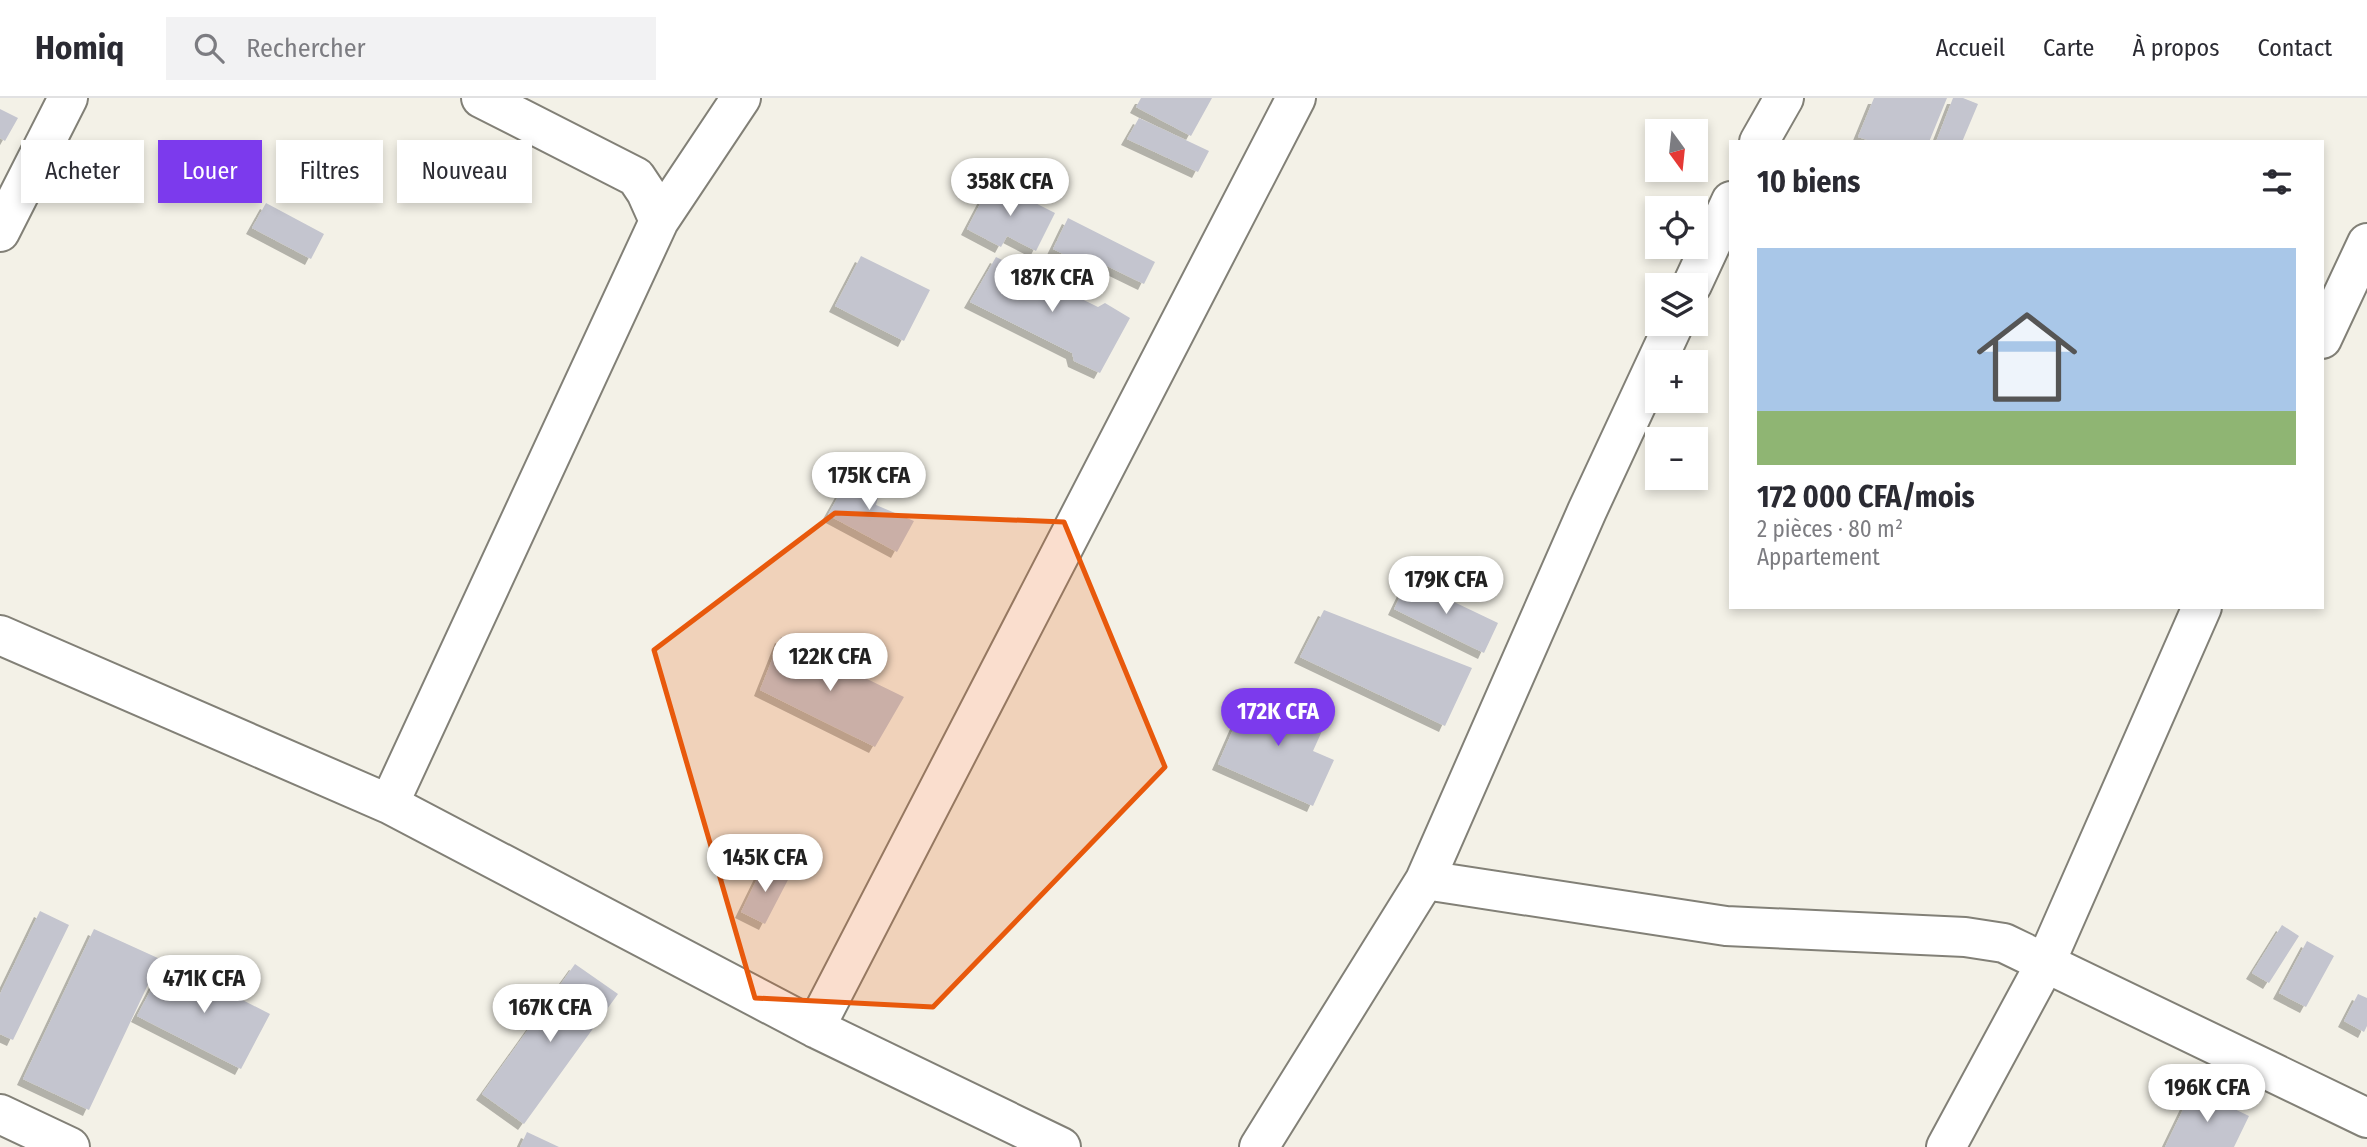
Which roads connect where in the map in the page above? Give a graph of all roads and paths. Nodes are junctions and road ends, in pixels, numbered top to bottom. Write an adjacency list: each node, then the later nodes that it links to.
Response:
1 (68, 98): 9 (street)
2 (481, 98): 8 (street)
3 (741, 98): 8 (street)
4 (1296, 98): 19 (street)
5 (1784, 98): 6 (street)
6 (1760, 140)
7 (1729, 205): 11 (street)
8 (659, 221): 16 (street)
9 (0, 232)
10 (2367, 243): 12 (street)
11 (1698, 273)
12 (2324, 335)
13 (1668, 336): 17 (street)
14 (2201, 609): 18 (street)
15 (0, 635): 16 (street)
16 (389, 804): 19 (street)
17 (1425, 880): 18 (street); 24 (street)
18 (2045, 964): 21 (street); 25 (street)
19 (815, 1028): 23 (street)
20 (0, 1114): 22 (street)
21 (2367, 1118)
22 (70, 1147)
23 (1061, 1147)
24 (1259, 1147)
25 (1946, 1147)

